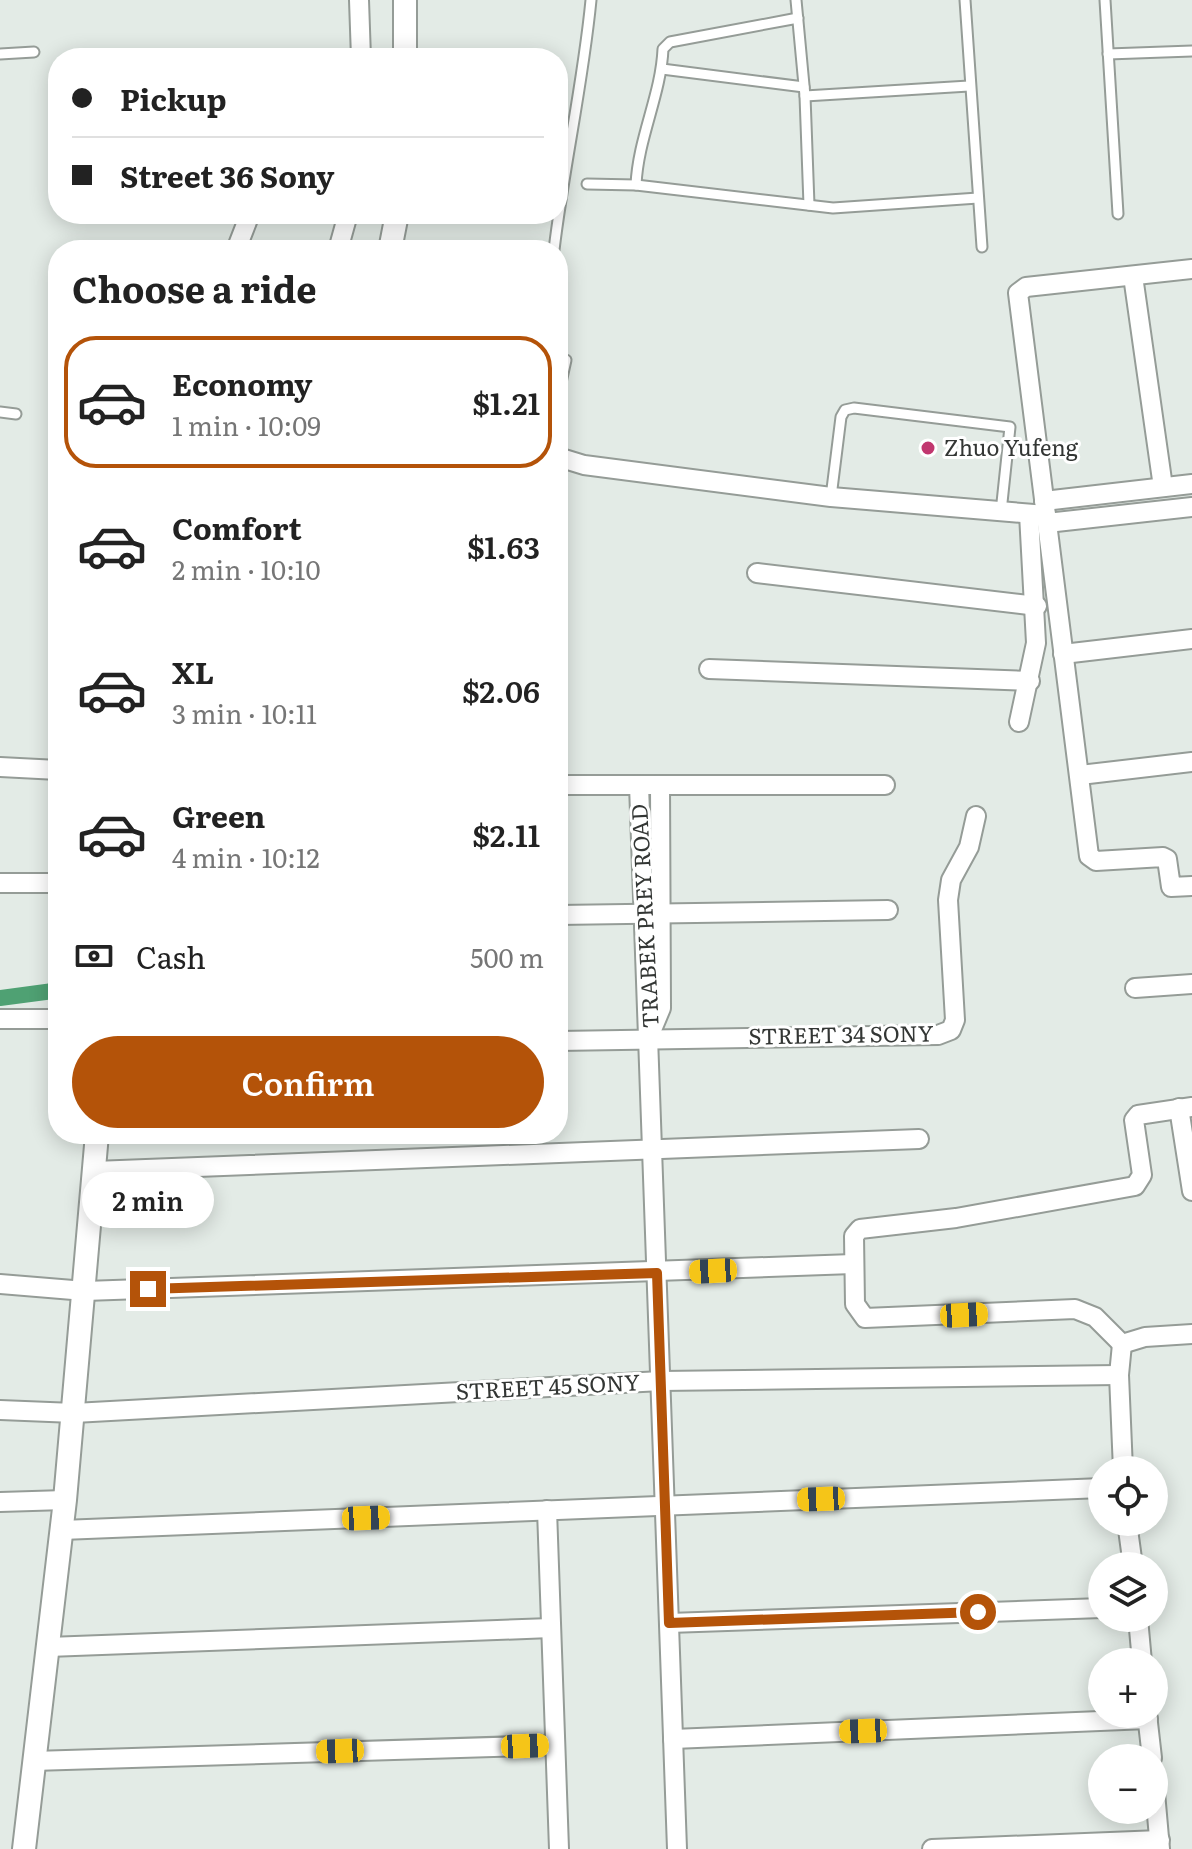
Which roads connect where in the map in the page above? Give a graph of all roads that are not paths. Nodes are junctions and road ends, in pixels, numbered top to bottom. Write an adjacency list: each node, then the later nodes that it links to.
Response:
1 (359, 0): 8 (street)
2 (405, 0): 9 (street)
3 (591, 0): 17 (lane)
4 (796, 0): 7 (lane)
5 (965, 0): 15 (lane)
6 (1105, 0): 13 (lane)
7 (798, 18): 14 (lane); 16 (lane)
8 (361, 48)
9 (405, 48)
10 (1192, 51): 13 (lane)
11 (34, 52): 12 (lane)
12 (0, 54)
13 (1108, 54): 22 (lane)
14 (662, 69): 16 (lane); 19 (lane)
15 (969, 86): 16 (lane); 20 (lane)
16 (804, 91): 21 (lane)
17 (568, 150)
18 (587, 184): 19 (lane)
19 (636, 185): 21 (lane)
20 (978, 198): 21 (lane); 23 (lane)
21 (809, 205)
22 (1118, 214)
23 (982, 247)
24 (1192, 269): 25 (street)
25 (1133, 276): 30 (street); 34 (street)
26 (0, 412): 27 (lane)
27 (16, 414)
28 (568, 460): 31 (street)
29 (1192, 484): 30 (street)
30 (1163, 487): 34 (street)
31 (831, 497): 33 (street); 33 (lane)
32 (1192, 507): 34 (street)
33 (1001, 512): 34 (street)
34 (1042, 513): 36 (street); 38 (street)
35 (757, 573): 36 (street)
36 (1037, 606): 40 (street)
37 (1192, 639): 38 (street)
38 (1063, 654): 45 (street)
39 (709, 669): 40 (street)
40 (1030, 681): 41 (street)
41 (1019, 722)
42 (1192, 762): 45 (street)
43 (0, 767): 44 (street)
44 (48, 769)
45 (1080, 775): 53 (street)
46 (568, 785): 47 (street)
47 (639, 785): 48 (street); 56 (street, TRABEK PREY ROAD)
48 (660, 785): 49 (street); 56 (street, TRABEK PREY ROAD)
49 (885, 785)
50 (976, 816): 61 (street, STREET 34 SONY)
51 (0, 883): 52 (street)
52 (48, 883)
53 (1192, 886)
54 (888, 910): 56 (street)
55 (568, 915): 56 (street)
56 (650, 915): 61 (street, TRABEK PREY ROAD)
57 (1192, 984): 58 (street)
58 (1135, 988)
59 (0, 1019): 60 (street)
60 (48, 1019)
61 (649, 1039): 62 (street, STREET 34 SONY); 66 (street, TRABEK PREY ROAD)
62 (568, 1041)
63 (1186, 1108): 68 (street); 69 (street)
64 (919, 1139): 66 (street)
65 (96, 1144): 67 (street)
66 (653, 1149): 67 (street); 70 (street, TRABEK PREY ROAD)
67 (94, 1171): 72 (street)
68 (1192, 1191)
69 (853, 1264): 70 (street); 74 (street)
70 (657, 1273): 72 (street); 76 (street, TRABEK PREY ROAD)
71 (0, 1284): 72 (street)
72 (85, 1291): 78 (street)
73 (1192, 1334): 74 (street)
74 (1122, 1344): 75 (street)
75 (1119, 1375): 76 (street, STREET 45 SONY); 79 (street)
76 (661, 1381): 78 (street, STREET 45 SONY); 83 (street, TRABEK PREY ROAD)
77 (0, 1410): 78 (street, STREET 45 SONY)
78 (74, 1413): 81 (street)
79 (1122, 1456)
80 (1088, 1489): 83 (street)
81 (65, 1500): 82 (street); 85 (street)
82 (0, 1502)
83 (665, 1505): 84 (street); 87 (street, TRABEK PREY ROAD)
84 (547, 1510): 85 (street); 88 (street)
85 (62, 1530): 89 (street)
86 (1088, 1608): 87 (street)
87 (669, 1623): 91 (street, TRABEK PREY ROAD)
88 (551, 1628): 89 (street); 92 (street)
89 (48, 1647): 93 (street)
90 (1088, 1720): 91 (street)
91 (673, 1739): 98 (street, TRABEK PREY ROAD)
92 (555, 1745): 93 (street); 97 (street)
93 (33, 1761): 96 (street)
94 (1158, 1824): 95 (street)
95 (1160, 1844): 99 (street)
96 (24, 1849)
97 (559, 1849)
98 (677, 1849)
99 (932, 1849)

